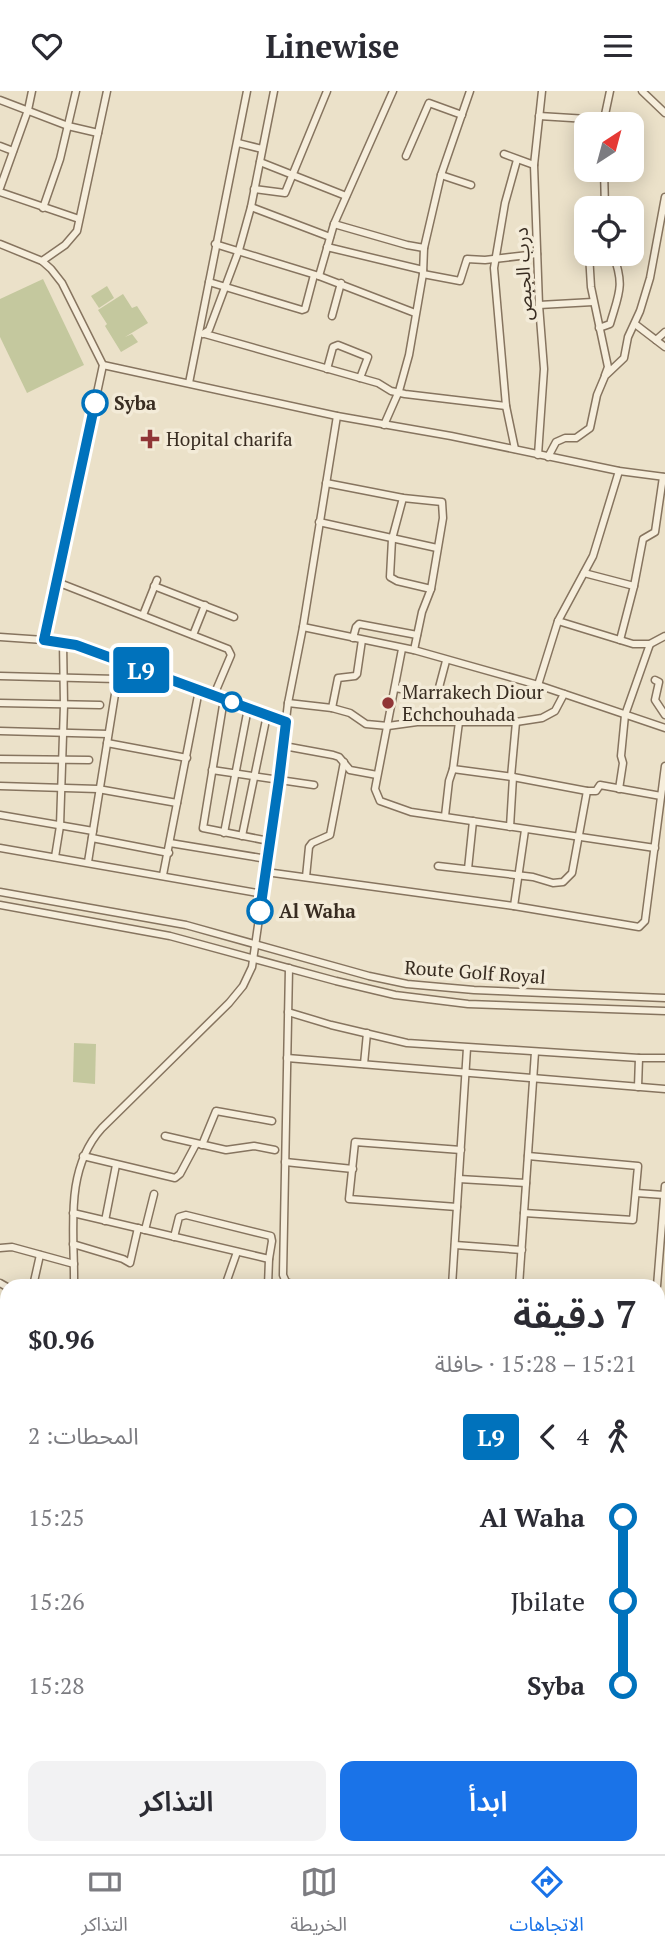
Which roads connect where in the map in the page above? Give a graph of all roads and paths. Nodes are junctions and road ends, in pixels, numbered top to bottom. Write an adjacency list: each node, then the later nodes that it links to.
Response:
1 (32, 91): 13 (street)
2 (76, 91): 19 (street)
3 (107, 91): 20 (street)
4 (247, 91): 21 (street)
5 (274, 91): 23 (street)
6 (327, 91): 30 (street)
7 (393, 91): 35 (street)
8 (470, 91): 16 (street)
9 (542, 91): 17 (street, درب الجبص)
10 (610, 91): 14 (street)
11 (642, 91): 15 (street)
12 (0, 100): 13 (street)
13 (28, 110): 19 (street); 24 (street)
14 (605, 112)
15 (665, 113)
16 (462, 115): 26 (street); 31 (street)
17 (539, 116): 18 (street); 29 (street, درب الجبص)
18 (574, 119)
19 (68, 126): 20 (street); 38 (street)
20 (98, 133): 39 (street)
21 (238, 143): 23 (street); 44 (street)
22 (0, 146): 24 (street)
23 (262, 149): 28 (street)
24 (13, 151): 34 (street)
25 (504, 155): 27 (street)
26 (406, 156)
27 (517, 160): 29 (street); 50 (street)
28 (260, 162): 30 (street); 33 (street)
29 (534, 165): 49 (street, درب الجبص)
30 (293, 175): 33 (street); 35 (street)
31 (441, 175): 32 (street); 47 (street)
32 (471, 185)
33 (254, 189): 37 (street)
34 (0, 190): 38 (street)
35 (346, 196): 40 (street)
36 (665, 197): 45 (street)
37 (251, 207): 42 (street); 48 (street)
38 (43, 208): 39 (street)
39 (79, 219): 51 (street)
40 (334, 224): 42 (street); 47 (street)
41 (665, 229): 45 (street)
42 (330, 237): 46 (street)
43 (0, 244): 51 (street)
44 (215, 244): 48 (street); 56 (street)
45 (656, 245): 63 (street)
46 (327, 247): 54 (street); 55 (street)
47 (424, 248): 54 (street)
48 (239, 250): 55 (street); 58 (street)
49 (537, 254): 50 (street); 60 (street, درب الجبص)
50 (494, 258): 54 (street); 75 (street)
51 (42, 261): 69 (street)
52 (589, 266): 59 (street)
53 (617, 266): 64 (street)
54 (423, 272): 61 (street)
55 (316, 275): 57 (street); 58 (street)
56 (209, 282): 58 (street); 66 (street)
57 (341, 283): 61 (street); 62 (street)
58 (224, 285): 66 (street)
59 (593, 302): 60 (street); 64 (street)
60 (539, 305): 79 (street, درب الجبص)
61 (415, 313): 74 (street)
62 (332, 316)
63 (635, 324): 67 (street); 71 (street)
64 (599, 328): 71 (street)
65 (665, 332): 67 (street)
66 (201, 335): 70 (street); 73 (street)
67 (656, 340): 68 (street)
68 (665, 347)
69 (103, 365): 73 (street); 90 (street)
70 (327, 369): 72 (street); 72 (street)
71 (605, 376): 80 (street)
72 (360, 378): 74 (street)
73 (189, 383): 76 (street)
74 (399, 391): 75 (street); 77 (street)
75 (506, 406): 78 (street)
76 (337, 416): 77 (street); 83 (street)
77 (384, 425): 78 (street)
78 (515, 449): 79 (street)
79 (538, 455): 80 (street)
80 (548, 457): 81 (street)
81 (619, 471): 82 (street); 89 (street)
82 (664, 477): 85 (street)
83 (326, 483): 84 (street); 86 (street)
84 (403, 498): 87 (street); 88 (street)
85 (661, 509): 91 (street)
86 (320, 522): 87 (street); 97 (street)
87 (392, 539): 88 (street); 92 (street)
88 (437, 548): 92 (street)
89 (584, 573): 91 (street); 96 (street)
90 (57, 582): 94 (street); 103 (street)
91 (634, 586): 105 (street)
92 (431, 589): 99 (street)
93 (205, 605): 94 (street); 95 (street); 98 (street)
94 (143, 615): 98 (street)
95 (234, 617)
96 (558, 621): 105 (street); 116 (street)
97 (303, 627): 102 (street); 123 (street)
98 (193, 635): 120 (street)
99 (417, 635): 102 (street); 109 (street)
100 (665, 636): 107 (street)
101 (0, 638): 103 (street)
102 (353, 638): 104 (street)
103 (44, 640): 106 (street)
104 (362, 640): 108 (street); 127 (street)
105 (620, 640): 107 (street)
106 (63, 642): 111 (street); 113 (street)
107 (650, 644): 129 (street)
108 (402, 649): 109 (street); 117 (street)
109 (414, 650): 110 (street)
110 (446, 661): 116 (street); 117 (street)
111 (120, 663): 114 (street); 118 (street)
112 (0, 676): 113 (street)
113 (63, 678): 114 (street); 124 (street)
114 (117, 679): 138 (street)
115 (655, 680): 130 (street)
116 (538, 685): 119 (street)
117 (395, 688): 134 (street)
118 (199, 690): 120 (street); 141 (street)
119 (565, 694): 129 (street); 133 (street)
120 (214, 695): 121 (street)
121 (224, 699): 126 (street); 148 (street)
122 (0, 703): 124 (street)
123 (288, 703): 127 (street); 131 (street)
124 (64, 705): 125 (street); 137 (street)
125 (100, 705)
126 (248, 708): 128 (street); 149 (street)
127 (332, 708): 134 (street)
128 (267, 715): 131 (street); 151 (street)
129 (625, 715): 135 (street); 158 (street)
130 (665, 715)
131 (286, 722): 140 (street)
132 (459, 722): 133 (street); 134 (street); 147 (street)
133 (516, 722): 152 (street)
134 (388, 726): 150 (street)
135 (665, 728)
136 (0, 731): 137 (street)
137 (63, 731): 138 (street); 143 (street)
138 (108, 734): 139 (street)
139 (107, 743): 141 (street); 157 (street)
140 (284, 747): 145 (street); 153 (street)
141 (187, 758): 161 (street)
142 (0, 759): 143 (street)
143 (62, 760): 144 (street); 156 (street)
144 (89, 760)
145 (344, 762): 150 (street); 185 (street)
146 (665, 765): 160 (street)
147 (453, 769): 152 (street); 163 (street)
148 (212, 770): 149 (street); 168 (street)
149 (235, 773): 151 (street); 168 (street)
150 (377, 775): 163 (street)
151 (255, 777): 153 (street); 170 (street)
152 (512, 777): 159 (street); 166 (street)
153 (279, 780): 154 (street); 172 (street)
154 (314, 785)
155 (0, 786): 156 (street)
156 (61, 787): 157 (street); 165 (street)
157 (98, 789): 161 (street); 169 (street)
158 (619, 789): 159 (street); 160 (street)
159 (587, 791): 171 (street)
160 (662, 796): 175 (street)
161 (177, 803): 173 (street)
162 (0, 815): 165 (street)
163 (445, 816): 164 (street)
164 (472, 821): 166 (street); 181 (street)
165 (60, 826): 169 (street); 177 (street)
166 (510, 827): 167 (street)
167 (525, 830): 171 (street); 184 (street)
168 (224, 833): 170 (street)
169 (92, 835): 176 (street); 179 (street)
170 (242, 836): 172 (street)
171 (578, 837): 175 (street); 184 (street)
172 (269, 841): 178 (street)
173 (170, 843): 176 (street); 178 (street)
174 (0, 848): 177 (street)
175 (655, 848): 189 (street)
176 (169, 853): 183 (street)
177 (55, 857): 179 (street)
178 (267, 859): 182 (street)
179 (88, 862): 183 (street)
180 (438, 866): 181 (street)
181 (468, 869): 184 (street)
182 (266, 871): 185 (street); 187 (street)
183 (163, 875): 187 (street)
184 (519, 876): 189 (street)
185 (306, 877): 189 (street)
186 (0, 892): 190 (street, Route Golf Royal)
187 (263, 894): 190 (street)
188 (0, 905): 191 (street, Route Golf Royal)
189 (514, 905)
190 (254, 944): 191 (street); 193 (street, Route Golf Royal)
191 (253, 958): 192 (street, Route Golf Royal); 212 (street)
192 (289, 968): 194 (street, Route Golf Royal); 195 (street)
193 (665, 998)
194 (665, 1011)
195 (288, 1012): 196 (street); 199 (street)
196 (367, 1033): 197 (street); 202 (street)
197 (467, 1048): 198 (street); 203 (street)
198 (535, 1052): 200 (street); 204 (street)
199 (287, 1058): 202 (street); 214 (street)
200 (639, 1058): 201 (street); 205 (street)
201 (665, 1058)
202 (364, 1064): 203 (street)
203 (466, 1073): 204 (street); 211 (street)
204 (534, 1078): 205 (street); 213 (street)
205 (638, 1087): 206 (street)
206 (665, 1089)
207 (272, 1121): 209 (street)
208 (165, 1136): 209 (street)
209 (199, 1144): 210 (street); 215 (street)
210 (275, 1150)
211 (461, 1150): 216 (street); 217 (street)
212 (83, 1156): 215 (street); 224 (street)
213 (528, 1156): 218 (street); 220 (street)
214 (285, 1162): 216 (street); 241 (street)
215 (116, 1165): 226 (street)
216 (353, 1169): 223 (street)
217 (459, 1179): 218 (street); 223 (street)
218 (526, 1183): 225 (street)
219 (665, 1186): 222 (street)
220 (636, 1193): 222 (street); 225 (street)
221 (154, 1194): 227 (street)
222 (664, 1195): 244 (street)
223 (457, 1207): 230 (street)
224 (73, 1213): 226 (street); 229 (street)
225 (524, 1213): 232 (street)
226 (105, 1221): 227 (street)
227 (141, 1229): 228 (street); 229 (street)
228 (174, 1237): 233 (street); 235 (street)
229 (73, 1244): 236 (street)
230 (455, 1245): 232 (street); 242 (street)
231 (0, 1248): 234 (street)
232 (522, 1250): 243 (street)
233 (237, 1252): 235 (street); 239 (street)
234 (40, 1255): 236 (street); 237 (street)
235 (269, 1259): 240 (street)
236 (74, 1264): 238 (street)
237 (35, 1279)
238 (74, 1279)
239 (227, 1279)
240 (268, 1279)
241 (285, 1279)
242 (453, 1279)
243 (520, 1279)
244 (658, 1279)

